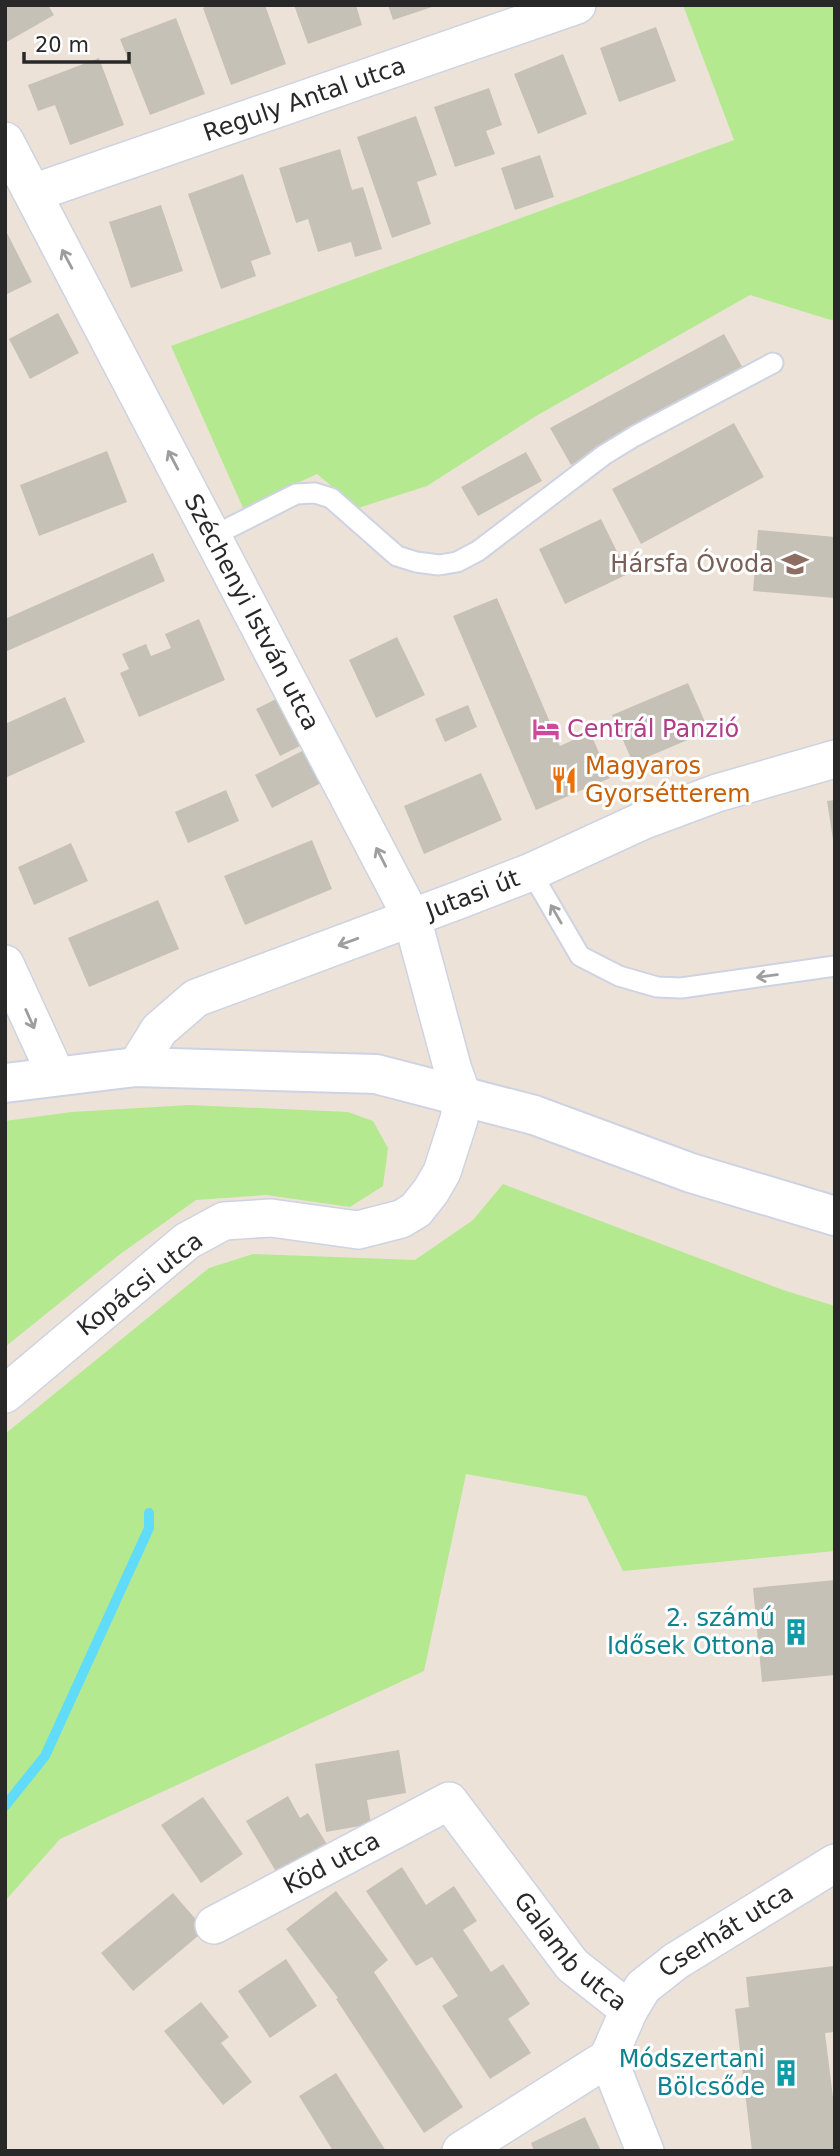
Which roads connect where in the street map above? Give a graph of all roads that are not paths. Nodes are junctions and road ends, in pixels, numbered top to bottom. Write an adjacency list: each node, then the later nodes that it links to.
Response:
1 (577, 5): 3 (street, Reguly Antal utca)
2 (5, 141): 3 (street, Széchenyi István utca)
3 (33, 194): 5 (street, Széchenyi István utca, one-way to 3)
4 (774, 363): 5 (lane)
5 (213, 536): 8 (street, Széchenyi István utca, one-way to 5)
6 (835, 758): 7 (street, Jutasi út)
7 (531, 872): 8 (street, Jutasi út); 10 (lane, one-way to 7)
8 (412, 918): 11 (street, Jutasi út, one-way to 11); 14 (street, Széchenyi István utca)
9 (5, 964): 12 (street, one-way to 12)
10 (835, 966)
11 (136, 1067): 12 (street); 14 (street)
12 (56, 1075): 13 (street)
13 (5, 1083)
14 (463, 1097): 15 (street); 16 (street, Kopácsi utca)
15 (835, 1216)
16 (5, 1394)
17 (449, 1801): 19 (street, Köd utca); 20 (street, Galamb utca)
18 (835, 1863): 20 (street, Cserhát utca)
19 (214, 1925)
20 (629, 2010): 21 (street, Galamb utca)
21 (608, 2058): 22 (street); 23 (street)
22 (461, 2151)
23 (645, 2151)

